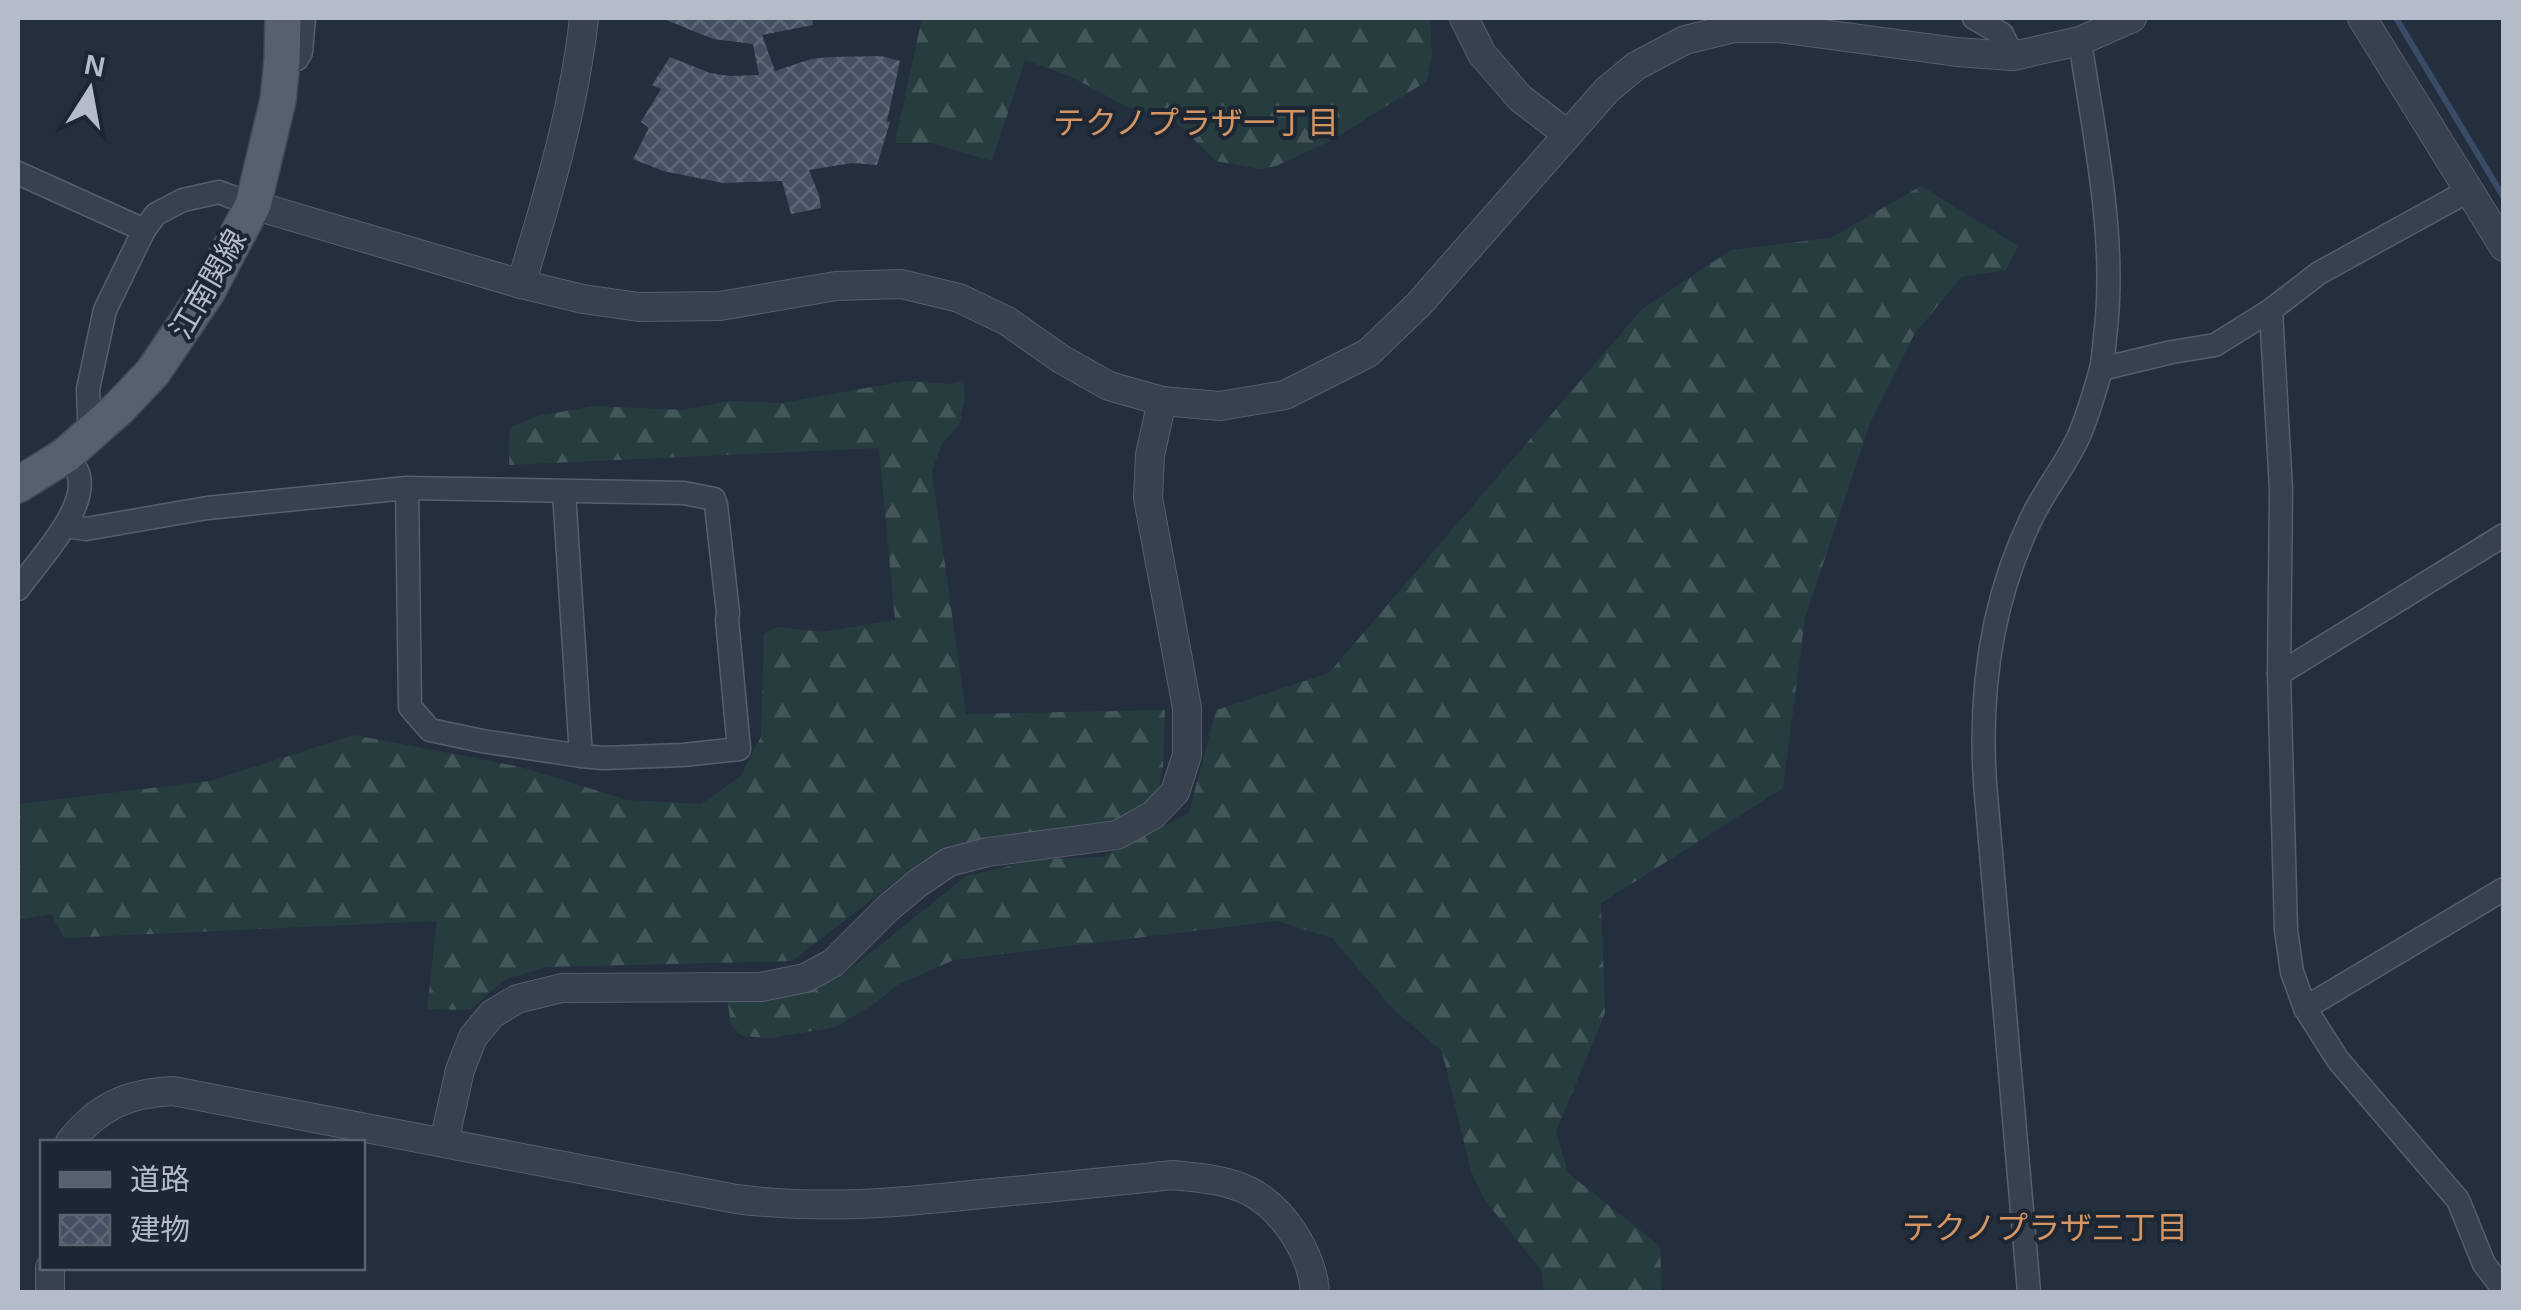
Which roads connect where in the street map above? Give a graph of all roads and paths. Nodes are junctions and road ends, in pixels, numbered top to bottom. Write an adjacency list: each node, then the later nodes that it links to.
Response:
1 (282, 18): 10 (main road, 江南関線)
2 (304, 18): 10 (street)
3 (584, 18): 17 (street)
4 (1464, 18): 11 (street)
5 (1974, 18): 9 (street)
6 (2132, 18): 8 (street)
7 (2362, 18): 13 (street)
8 (2080, 41): 9 (street); 19 (street)
9 (2013, 56): 11 (street)
10 (282, 62): 14 (main road, 江南関線)
11 (1567, 134): 20 (street)
12 (18, 173): 15 (street)
13 (2468, 191): 16 (street); 18 (street)
14 (253, 205): 15 (street); 17 (street); 21 (main road, 江南関線)
15 (144, 230): 21 (street)
16 (2504, 248)
17 (522, 284): 20 (street)
18 (2271, 310): 19 (street); 29 (street)
19 (2101, 369): 37 (street)
20 (1162, 401): 34 (street)
21 (94, 430): 22 (main road, 江南関線)
22 (66, 455): 23 (main road, 江南関線); 26 (street)
23 (18, 485)
24 (408, 488): 25 (street); 26 (street); 30 (street)
25 (564, 492): 30 (street); 30 (street)
26 (65, 526): 28 (street)
27 (2504, 534): 29 (street)
28 (18, 588)
29 (2280, 674): 32 (street)
30 (581, 756)
31 (2504, 889): 32 (street)
32 (2306, 1008): 35 (street)
33 (72, 1140): 34 (street)
34 (444, 1142): 36 (street)
35 (2504, 1290)
36 (1315, 1292)
37 (2029, 1292)

